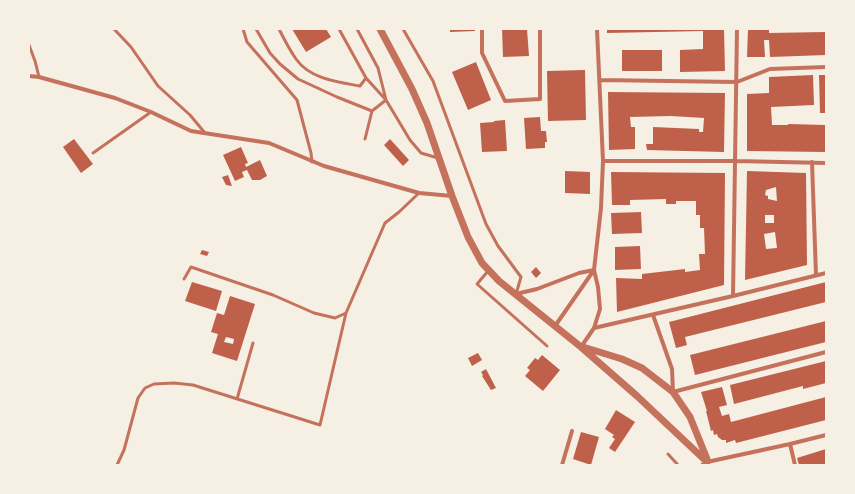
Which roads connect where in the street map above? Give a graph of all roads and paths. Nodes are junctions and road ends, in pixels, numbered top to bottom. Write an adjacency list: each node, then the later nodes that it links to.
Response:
1 (114, 29): 23 (lane)
2 (243, 29): 29 (lane)
3 (256, 29): 21 (lane)
4 (279, 29): 17 (lane)
5 (340, 29): 17 (lane)
6 (357, 29): 20 (lane)
7 (380, 29): 26 (street)
8 (403, 29): 39 (lane)
9 (482, 29): 10 (street)
10 (540, 29)
11 (597, 29): 18 (street)
12 (737, 29): 19 (street)
13 (29, 44): 16 (lane)
14 (826, 67): 19 (street)
15 (29, 76): 16 (street)
16 (39, 77): 22 (street)
17 (366, 78): 20 (lane)
18 (599, 80): 19 (street); 28 (street)
19 (737, 82): 27 (street)
20 (386, 100): 21 (lane); 26 (lane)
21 (372, 111): 24 (lane)
22 (151, 112): 23 (street); 25 (lane)
23 (205, 133): 29 (street)
24 (365, 139)
25 (92, 153)
26 (440, 159): 33 (street)
27 (736, 160): 28 (street); 30 (street); 40 (street)
28 (603, 161): 35 (street)
29 (312, 162): 32 (street)
30 (812, 162): 31 (street); 37 (street)
31 (826, 163)
32 (418, 193): 33 (street); 41 (lane)
33 (452, 196): 34 (street)
34 (489, 270): 39 (street); 46 (lane)
35 (594, 270): 39 (street); 43 (street); 44 (street)
36 (826, 273): 37 (street)
37 (816, 275): 40 (street)
38 (184, 279): 41 (lane)
39 (516, 294): 43 (street)
40 (733, 296): 42 (street)
41 (346, 313): 50 (lane)
42 (653, 315): 44 (street); 49 (street)
43 (555, 326): 47 (street)
44 (594, 328): 47 (street)
45 (253, 343): 50 (lane)
46 (546, 346)
47 (581, 347): 49 (street); 55 (street)
48 (826, 352): 49 (street)
49 (673, 392): 55 (street)
50 (237, 399): 56 (lane)
51 (572, 431): 57 (street)
52 (826, 435): 53 (street)
53 (790, 444): 55 (street); 59 (street)
54 (668, 454): 58 (lane)
55 (706, 464)
56 (117, 465)
57 (562, 465)
58 (678, 465)
59 (795, 465)

